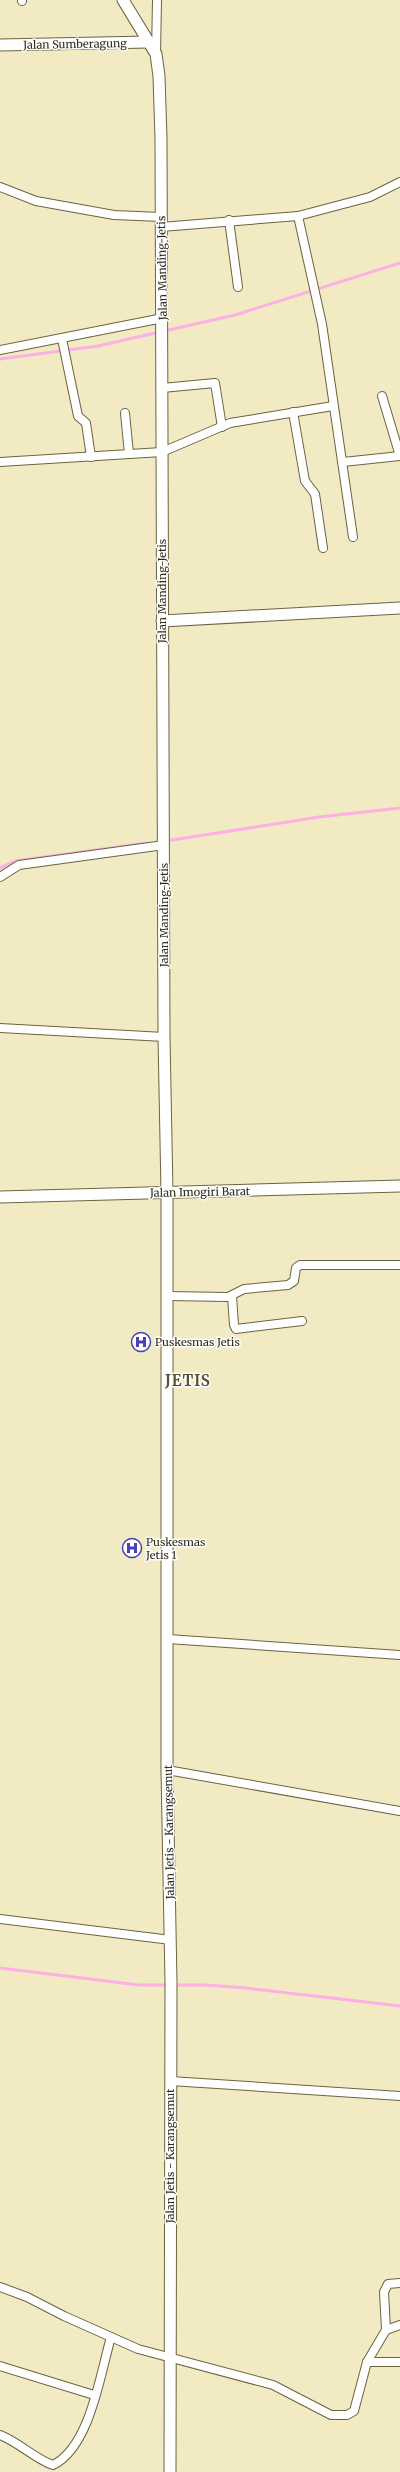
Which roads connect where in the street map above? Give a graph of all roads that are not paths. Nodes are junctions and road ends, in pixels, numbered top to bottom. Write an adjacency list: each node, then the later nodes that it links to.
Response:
1 (123, 0): 3 (main road, Jalan Manding-Jetis)
2 (157, 0): 5 (street)
3 (150, 42): 4 (main road, Jalan Sumberagung); 5 (main road, Jalan Manding-Jetis)
4 (0, 45)
5 (156, 54): 10 (main road, Jalan Manding-Jetis)
6 (400, 182): 8 (street)
7 (0, 187): 10 (street)
8 (298, 216): 9 (street); 17 (street)
9 (229, 220): 10 (street); 11 (street)
10 (161, 222): 12 (main road, Jalan Manding-Jetis)
11 (238, 287)
12 (163, 321): 13 (street); 15 (main road, Jalan Manding-Jetis)
13 (63, 341): 14 (street); 23 (street)
14 (0, 350)
15 (162, 388): 20 (street); 21 (main road, Jalan Manding-Jetis)
16 (382, 396): 24 (street)
17 (333, 406): 18 (street); 26 (street)
18 (293, 412): 20 (street); 28 (street)
19 (125, 413): 22 (street)
20 (222, 427): 21 (street)
21 (162, 452): 22 (street); 30 (main road, Jalan Manding-Jetis)
22 (129, 454): 23 (street)
23 (91, 456): 25 (street)
24 (400, 456): 26 (street)
25 (0, 462)
26 (343, 462): 27 (street)
27 (352, 537)
28 (323, 548)
29 (400, 608): 30 (main road)
30 (162, 621): 31 (main road, Jalan Manding-Jetis)
31 (164, 843): 32 (street); 34 (main road, Jalan Manding-Jetis)
32 (0, 877)
33 (0, 1028): 34 (street)
34 (164, 1037): 36 (main road, Jalan Manding-Jetis)
35 (400, 1186): 36 (main road, Jalan Imogiri Barat)
36 (167, 1192): 37 (main road, Jalan Imogiri Barat); 39 (main road, Jalan Jetis - Karangsemut)
37 (0, 1197)
38 (400, 1265): 40 (street)
39 (167, 1296): 40 (street); 42 (main road, Jalan Jetis - Karangsemut)
40 (232, 1296): 41 (street)
41 (302, 1321)
42 (168, 1639): 43 (street); 44 (main road, Jalan Jetis - Karangsemut)
43 (400, 1655)
44 (167, 1770): 45 (street); 47 (main road, Jalan Jetis - Karangsemut)
45 (400, 1811)
46 (0, 1919): 47 (street)
47 (170, 1940): 48 (main road, Jalan Jetis - Karangsemut)
48 (170, 2082): 49 (street); 55 (main road, Jalan Jetis - Karangsemut)
49 (400, 2096)
50 (400, 2283): 53 (street)
51 (0, 2288): 54 (street)
52 (400, 2325): 53 (street)
53 (386, 2330): 56 (street)
54 (111, 2337): 55 (street); 59 (street)
55 (170, 2356): 56 (street); 61 (main road, Jalan Jetis - Karangsemut)
56 (367, 2362): 57 (street)
57 (400, 2362)
58 (0, 2366): 59 (street)
59 (94, 2396): 60 (street)
60 (0, 2435)
61 (170, 2472)

